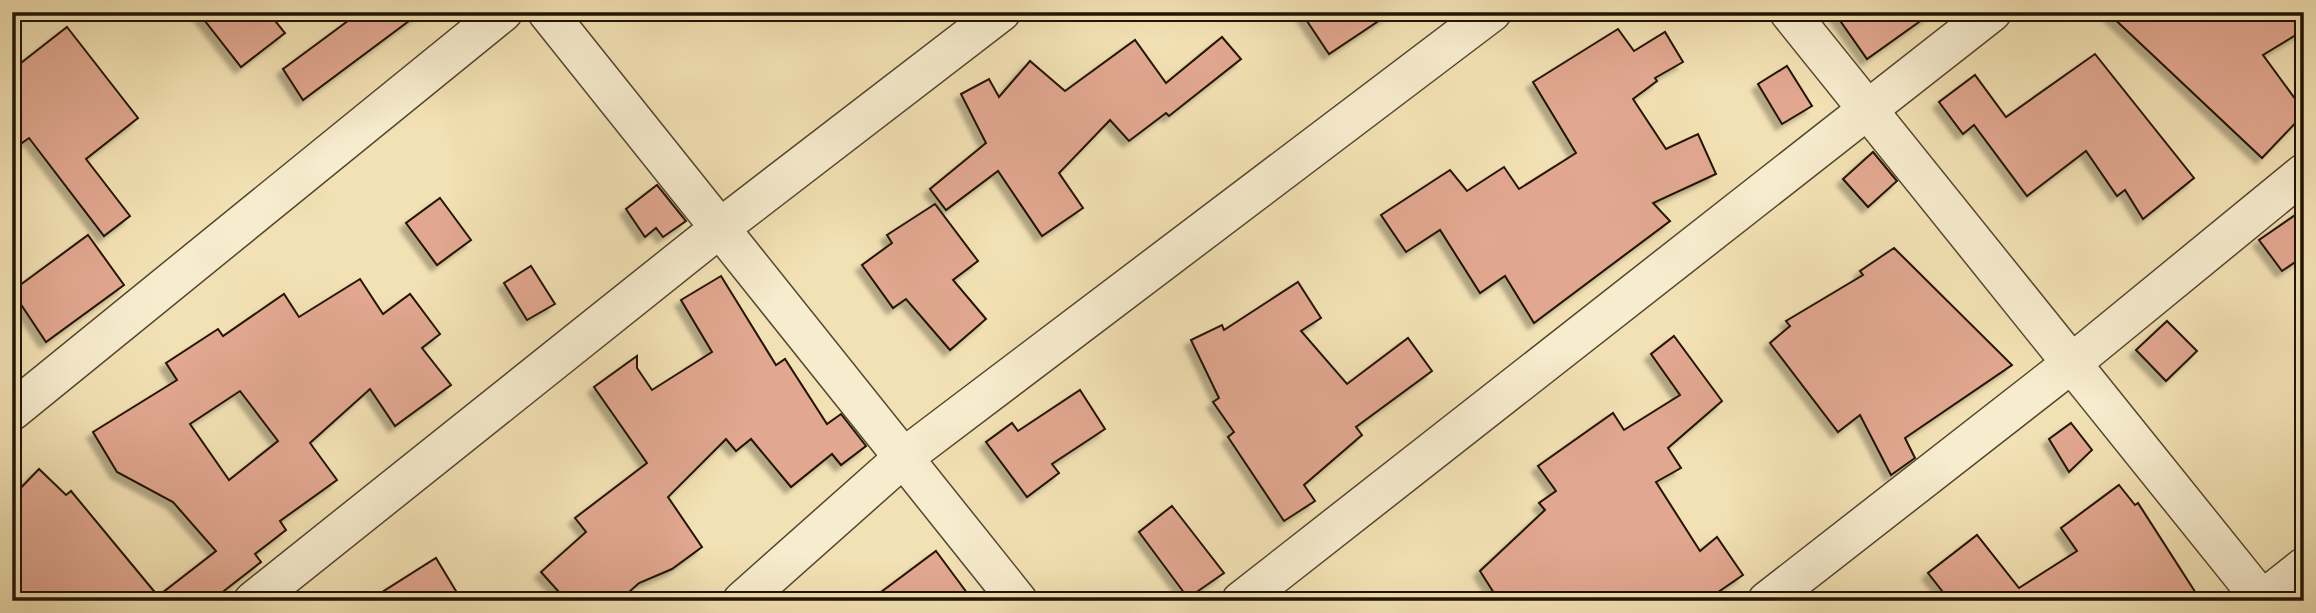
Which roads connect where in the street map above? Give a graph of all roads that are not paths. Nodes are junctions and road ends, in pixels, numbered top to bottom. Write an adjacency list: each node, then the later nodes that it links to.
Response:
1 (503, 12): 11 (street)
2 (547, 12): 9 (street)
3 (1000, 12): 9 (street)
4 (1492, 12): 12 (street)
5 (1789, 12): 7 (street)
6 (1992, 12): 7 (street)
7 (1867, 108): 10 (street); 18 (street)
8 (2304, 173): 10 (street)
9 (720, 228): 12 (street); 15 (street)
10 (2072, 363): 14 (street); 19 (street)
11 (12, 411)
12 (903, 457): 16 (street); 17 (street)
13 (2304, 567): 14 (street)
14 (2262, 600)
15 (253, 601)
16 (742, 601)
17 (1018, 601)
18 (1241, 601)
19 (1766, 601)

